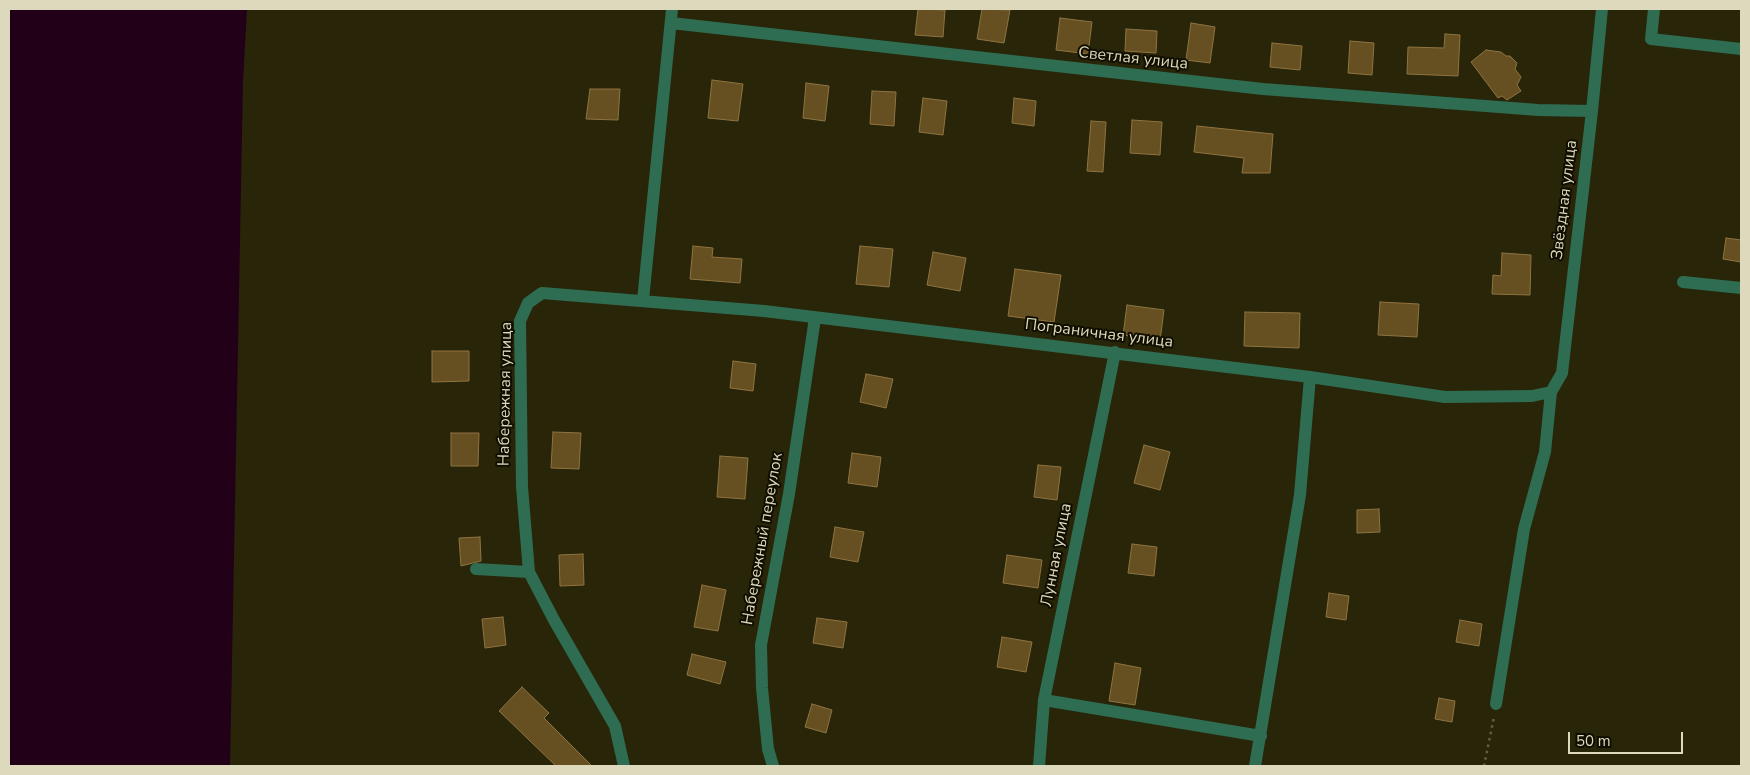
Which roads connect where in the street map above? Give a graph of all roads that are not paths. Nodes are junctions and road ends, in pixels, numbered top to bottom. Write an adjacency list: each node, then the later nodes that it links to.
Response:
1 (672, 9): 4 (street)
2 (1602, 9): 6 (street, Звёздная улица)
3 (1654, 9): 5 (street)
4 (671, 23): 6 (street, Светлая улица); 9 (street)
5 (1741, 49)
6 (1592, 111): 13 (street, Звёздная улица)
7 (1683, 282): 8 (street)
8 (1741, 288)
9 (643, 300): 10 (street, Пограничная улица); 15 (street, Набережная улица)
10 (815, 318): 11 (street, Пограничная улица); 20 (street, Набережный переулок)
11 (1114, 352): 12 (street, Пограничная улица); 16 (street, Лунная улица)
12 (1310, 377): 13 (street, Пограничная улица); 18 (street)
13 (1551, 392): 17 (street)
14 (476, 570): 15 (street)
15 (529, 572): 19 (street, Набережная улица)
16 (1044, 700): 18 (street); 21 (street, Лунная улица)
17 (1496, 704)
18 (1261, 736): 22 (street)
19 (624, 766)
20 (773, 766)
21 (1039, 766)
22 (1255, 766)

